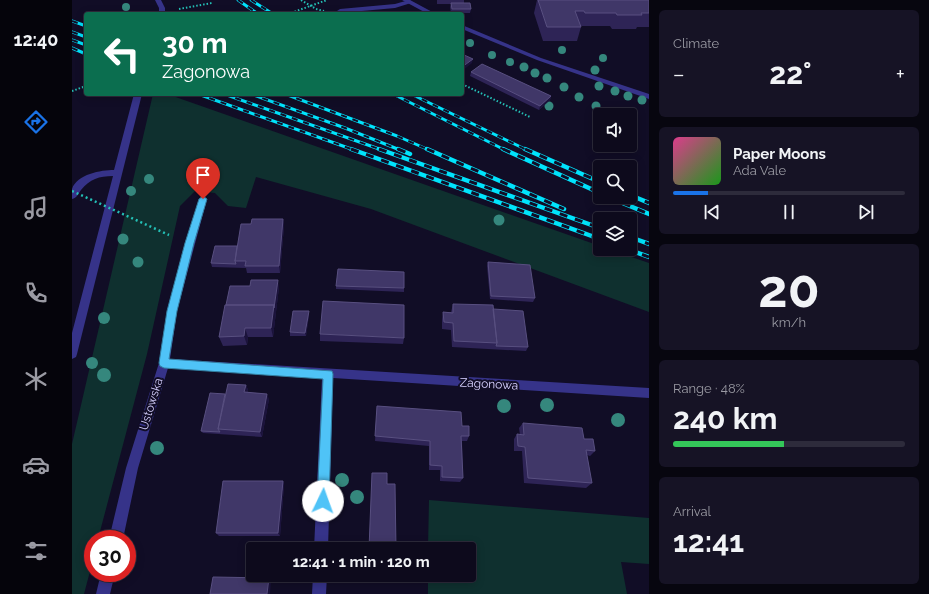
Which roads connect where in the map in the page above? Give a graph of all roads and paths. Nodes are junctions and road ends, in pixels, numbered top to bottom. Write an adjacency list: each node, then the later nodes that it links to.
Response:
1 (158, 0): 7 (street)
2 (208, 0): 8 (path)
3 (301, 0): 6 (path)
4 (326, 0): 9 (path, bridge)
5 (408, 1): 6 (street); 10 (street)
6 (340, 11)
7 (162, 12)
8 (168, 12)
9 (293, 12)
10 (429, 12)
11 (464, 28): 16 (street)
12 (464, 85): 17 (path)
13 (84, 87): 14 (path)
14 (72, 91)
15 (138, 96): 18 (street)
16 (649, 97)
17 (530, 117)
18 (119, 173): 20 (street); 23 (street)
19 (72, 191): 22 (path, bridge)
20 (72, 196)
21 (203, 199): 24 (street, Ustowska)
22 (169, 235)
23 (72, 354)
24 (164, 363): 25 (street, Zagonowa); 27 (street, Ustowska)
25 (328, 374): 26 (street, Zagonowa); 28 (street)
26 (649, 393)
27 (118, 530)
28 (321, 542)
29 (106, 582): 31 (street)
30 (320, 582): 32 (street)
31 (103, 594)
32 (319, 594)

